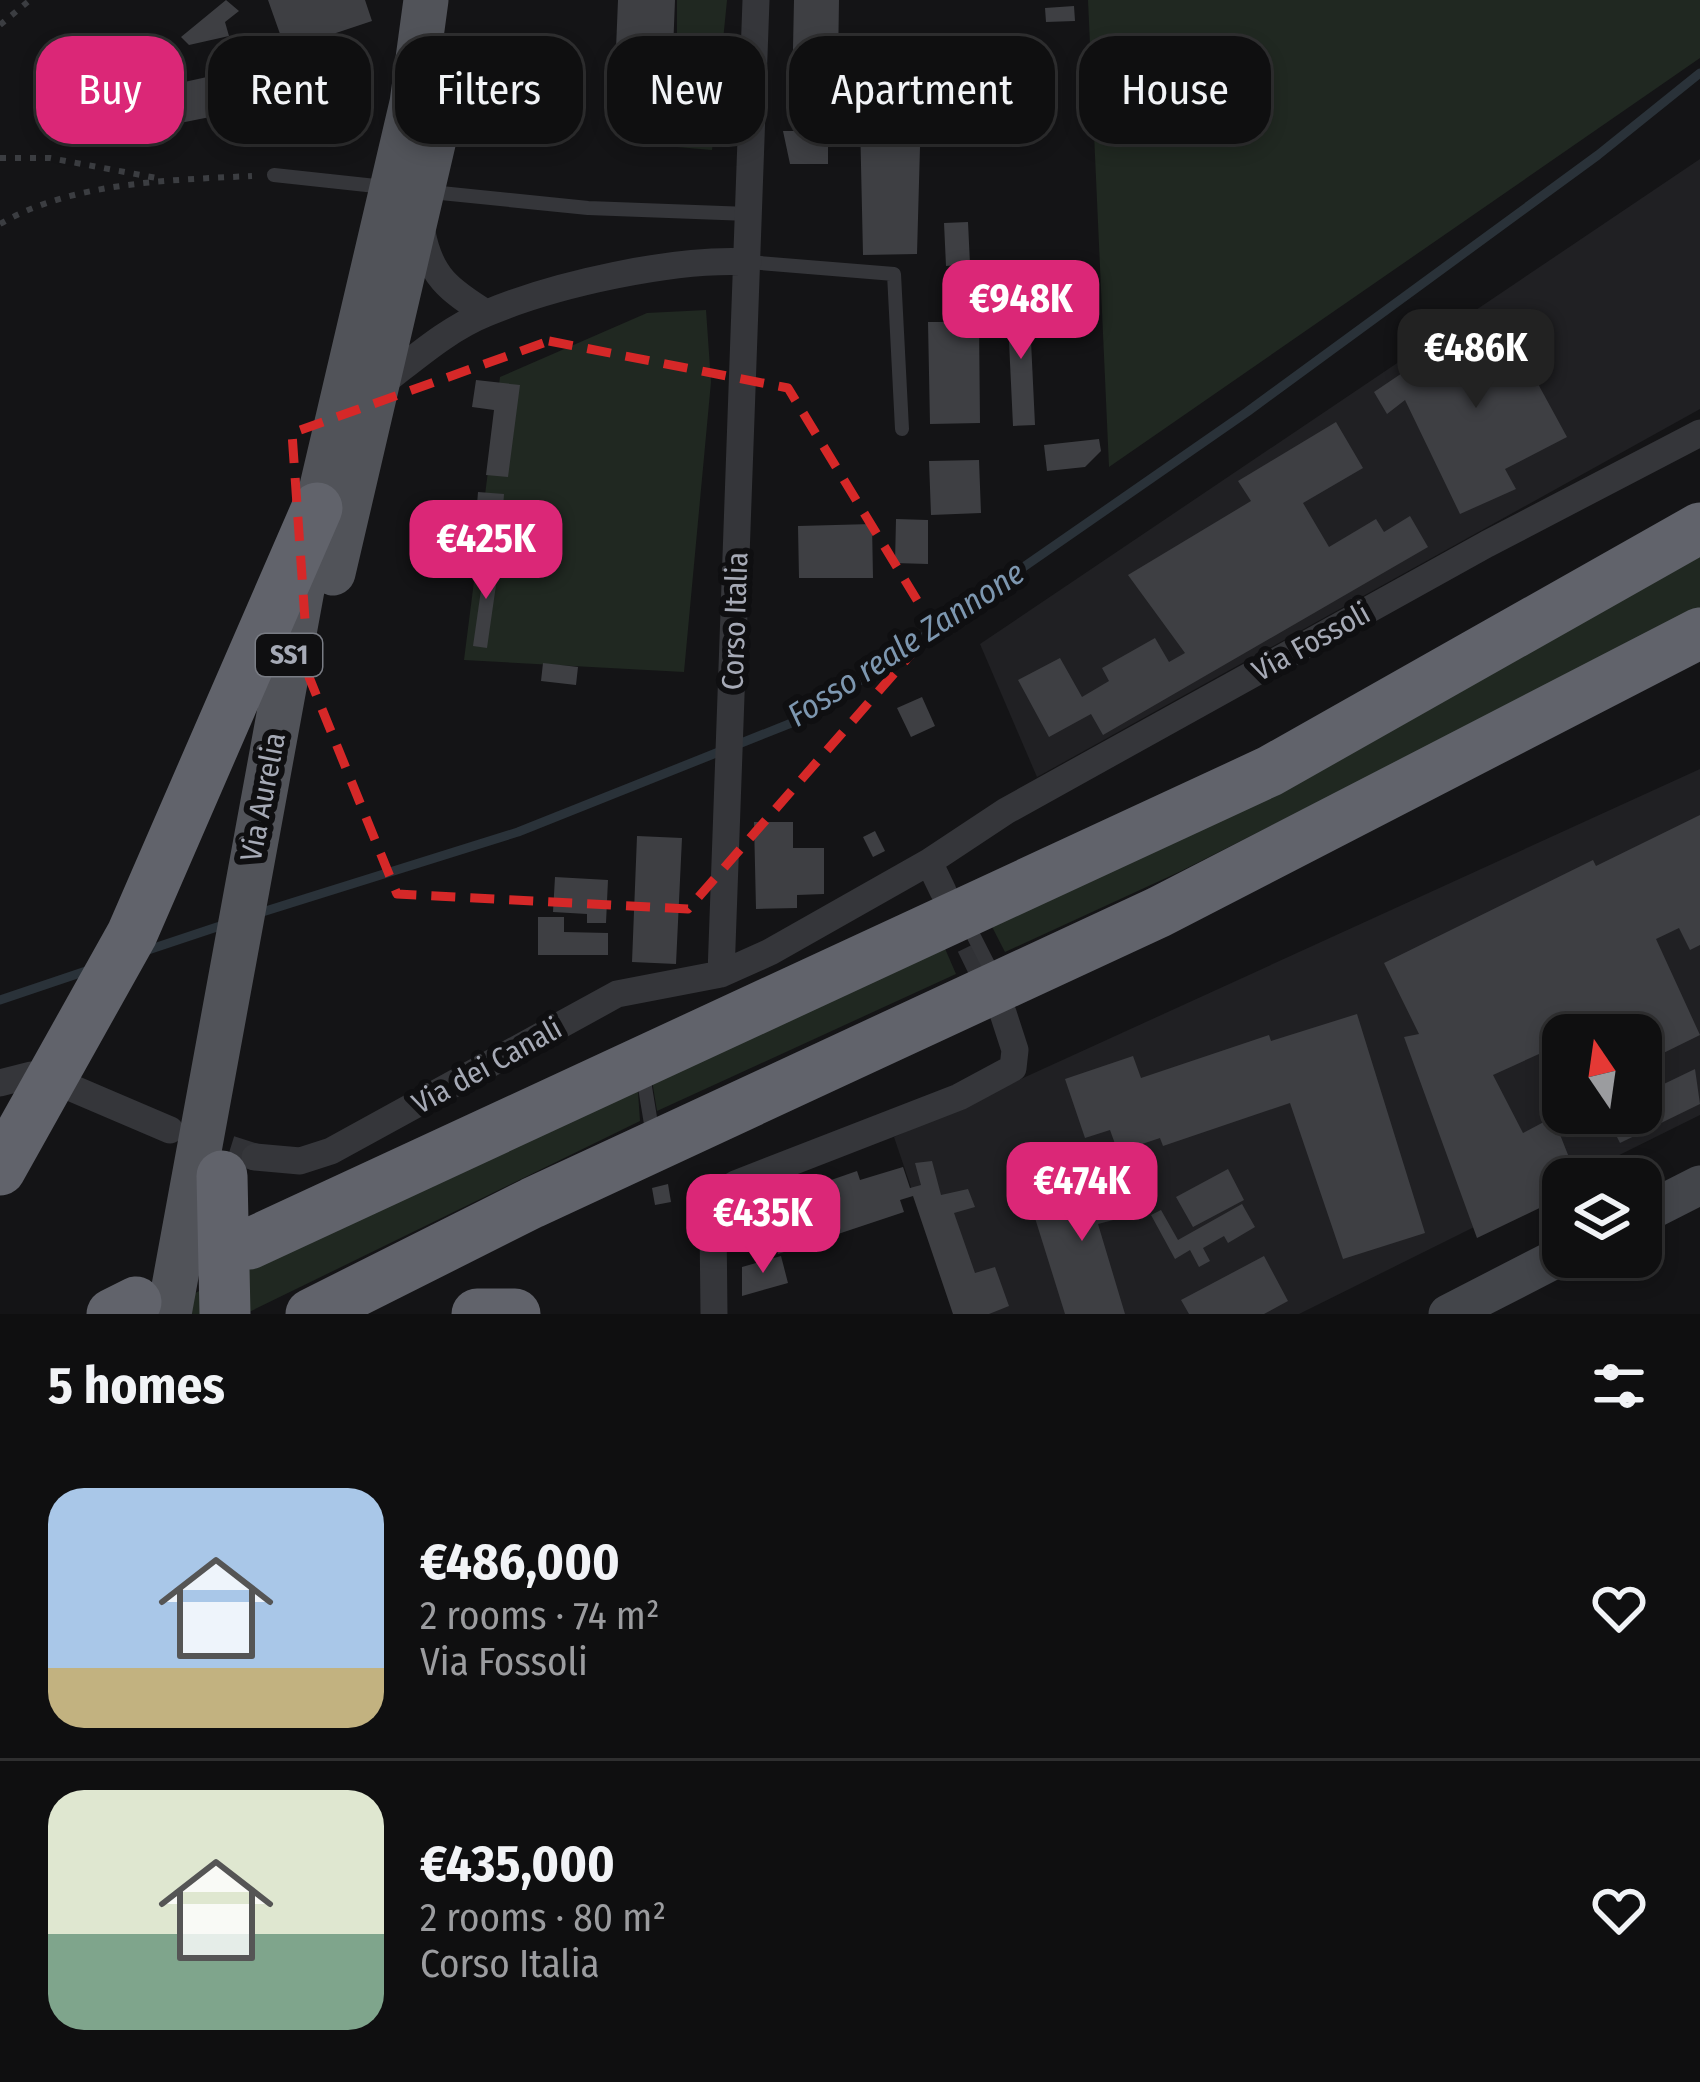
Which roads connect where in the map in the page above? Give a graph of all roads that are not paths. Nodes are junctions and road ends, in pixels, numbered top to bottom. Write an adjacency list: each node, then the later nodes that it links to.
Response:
1 (426, 0): 12 (main road, Via Aurelia / SS1)
2 (442, 0): 6 (main road, Via Aurelia / SS1)
3 (756, 0): 5 (street, Corso Italia)
4 (274, 175): 5 (lane)
5 (749, 214): 7 (street, Corso Italia)
6 (418, 216): 8 (street); 9 (main road, Via Aurelia / SS1)
7 (748, 262): 8 (street); 10 (lane); 17 (street, Corso Italia)
8 (486, 313): 9 (street)
9 (380, 386): 26 (main road, Via Aurelia / SS1)
10 (902, 429)
11 (1700, 433): 15 (street, Via Fossoli)
12 (316, 508): 25 (highway); 31 (main road, Via Aurelia / SS1)
13 (1700, 527): 16 (highway)
14 (1700, 633): 18 (highway)
15 (929, 862): 16 (street); 17 (street)
16 (952, 902): 18 (lane); 19 (highway)
17 (721, 974): 26 (street, Via dei Canali)
18 (1001, 1000): 24 (highway); 37 (street)
19 (641, 1060): 24 (lane); 29 (highway)
20 (32, 1075): 21 (street)
21 (0, 1083)
22 (74, 1088): 23 (street)
23 (170, 1130)
24 (654, 1147): 34 (highway)
25 (4, 1165)
26 (239, 1167): 32 (main road, Via Aurelia / SS1); 33 (highway)
27 (1700, 1185): 28 (main road)
28 (1662, 1204)
29 (249, 1244)
30 (1542, 1266): 38 (main road)
31 (139, 1310)
32 (197, 1314)
33 (224, 1314)
34 (311, 1314)
35 (477, 1314): 36 (highway)
36 (515, 1314)
37 (714, 1314)
38 (1448, 1314)

